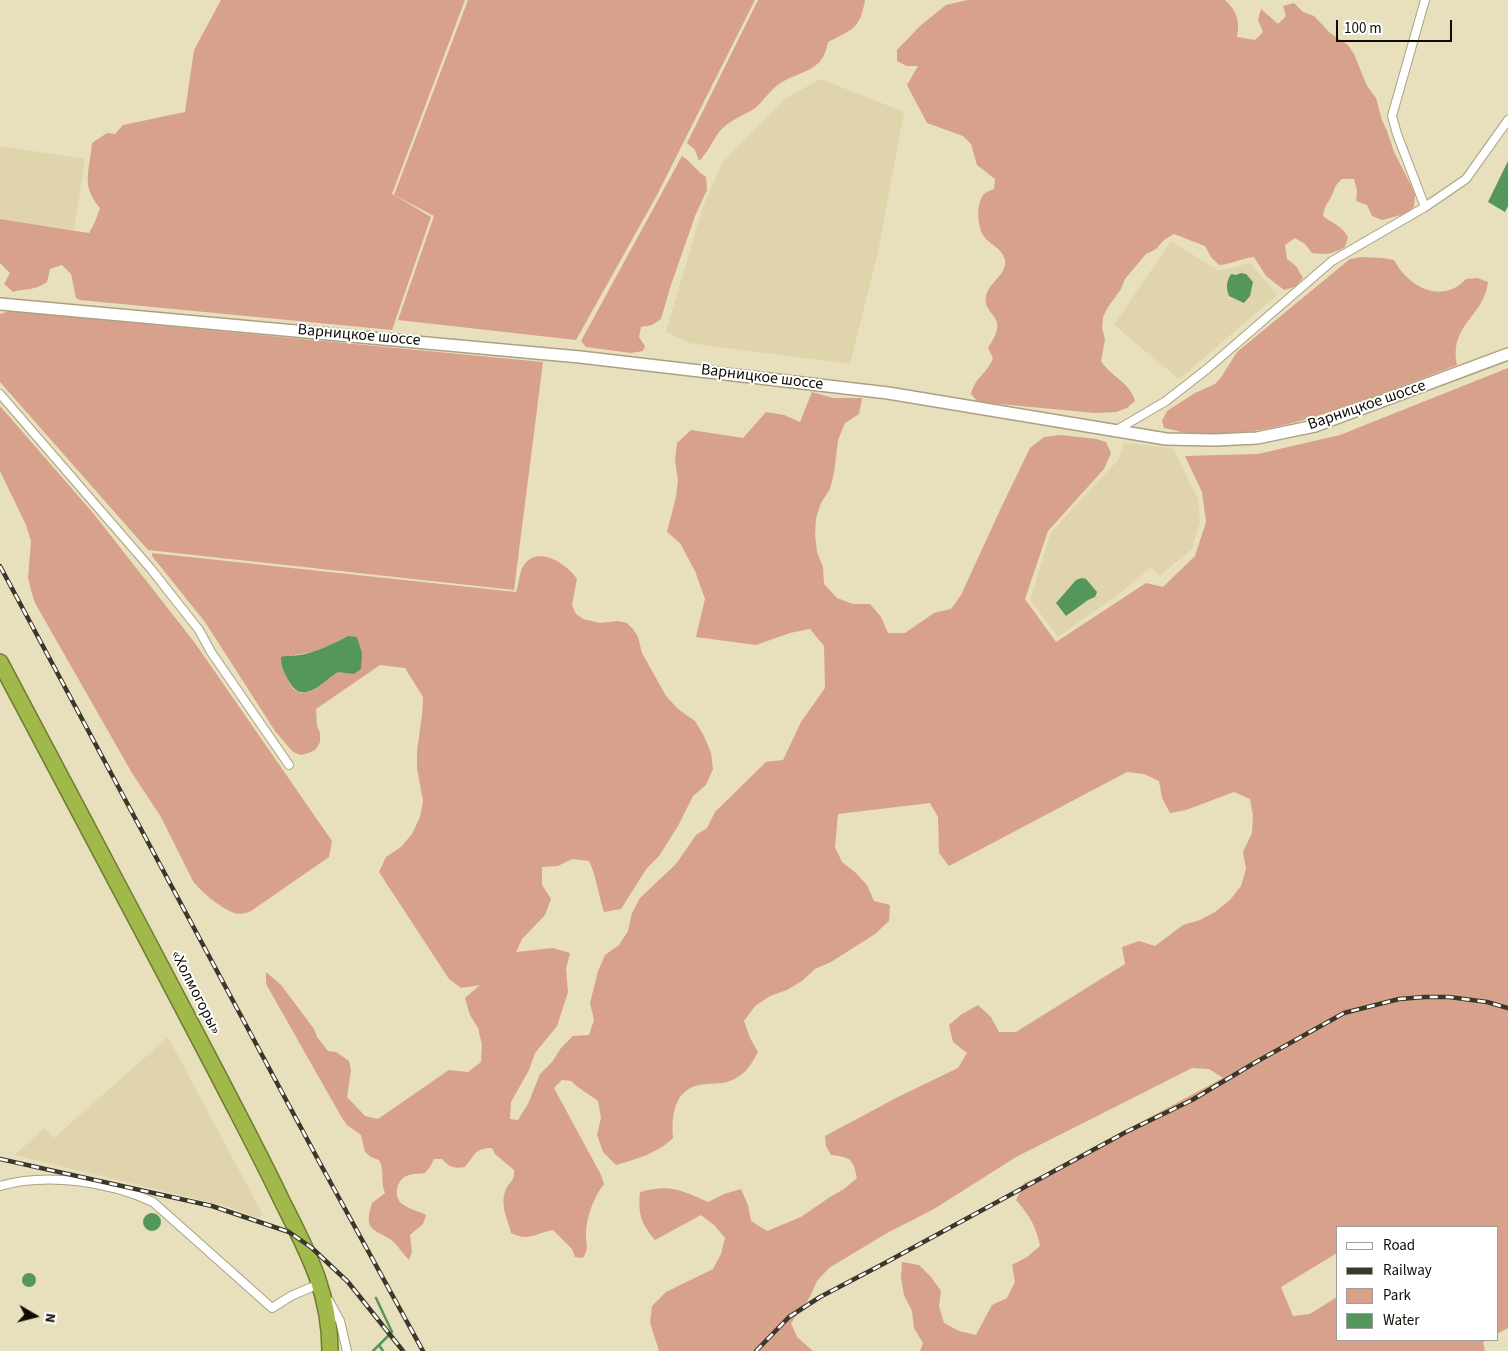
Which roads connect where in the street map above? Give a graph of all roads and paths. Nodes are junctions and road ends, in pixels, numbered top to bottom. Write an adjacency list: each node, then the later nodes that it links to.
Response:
1 (1425, 0): 3 (street)
2 (1508, 120): 3 (street)
3 (1425, 207): 7 (street)
4 (0, 304): 7 (street, Варницкое шоссе)
5 (1508, 354): 7 (street, Варницкое шоссе)
6 (0, 394): 10 (street)
7 (1114, 432)
8 (0, 662): 12 (highway, «Холмогоры»)
9 (0, 681): 12 (highway, «Холмогоры»)
10 (289, 764)
11 (0, 1186): 12 (street)
12 (316, 1286): 13 (highway, «Холмогоры»); 14 (highway, «Холмогоры»); 15 (street)
13 (322, 1351)
14 (330, 1351)
15 (347, 1351)

